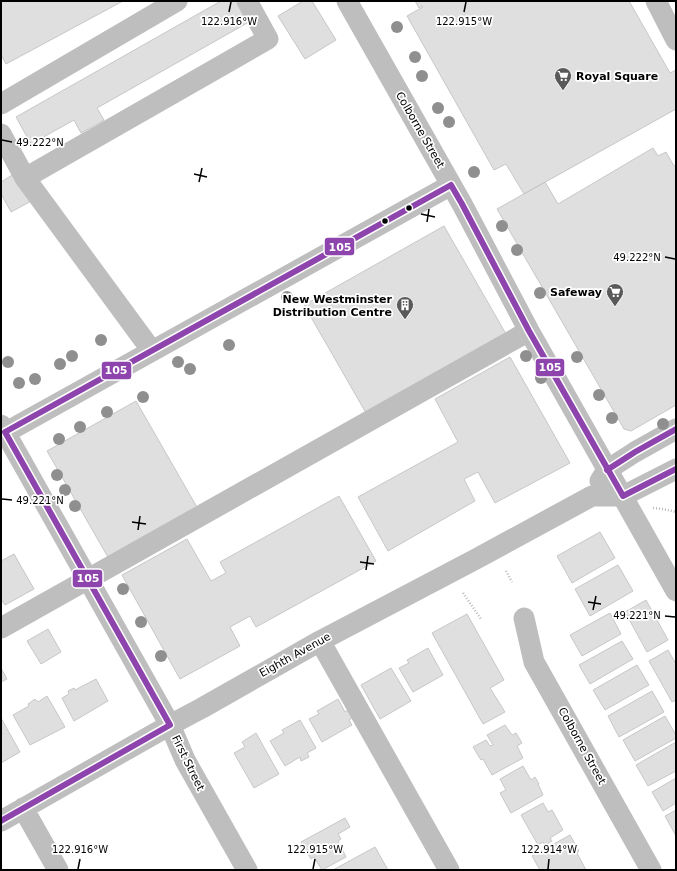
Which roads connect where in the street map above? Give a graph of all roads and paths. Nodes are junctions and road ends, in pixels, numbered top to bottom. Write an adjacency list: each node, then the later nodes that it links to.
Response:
1 (176, 1): 6 (street)
2 (247, 1): 8 (street)
3 (347, 1): 9 (street, Colborne Street)
4 (656, 1): 5 (street)
5 (676, 40)
6 (1, 104)
7 (1, 134): 8 (street)
8 (25, 178): 11 (street)
9 (451, 185): 10 (street, Colborne Street); 11 (street)
10 (528, 331): 15 (street, Colborne Street); 19 (street)
11 (152, 351): 13 (street)
12 (676, 429): 15 (street)
13 (2, 431): 19 (street, First Street)
14 (676, 469): 17 (street, Eighth Avenue)
15 (607, 470): 16 (street); 17 (street, Colborne Street)
16 (592, 496): 17 (street, Eighth Avenue); 26 (street, Eighth Avenue)
17 (623, 496): 21 (street, Colborne Street)
18 (506, 571): 20 (path)
19 (87, 579): 25 (street); 27 (street, First Street)
20 (512, 582)
21 (676, 591)
22 (463, 594): 24 (path)
23 (524, 618): 33 (street, Colborne Street)
24 (481, 619)
25 (1, 628)
26 (320, 641): 27 (street, Eighth Avenue); 32 (street)
27 (170, 725): 28 (street, Eighth Avenue); 31 (street, First Street)
28 (23, 808): 29 (street, Eighth Avenue); 30 (street)
29 (1, 821)
30 (58, 870)
31 (247, 870)
32 (449, 870)
33 (651, 870)

